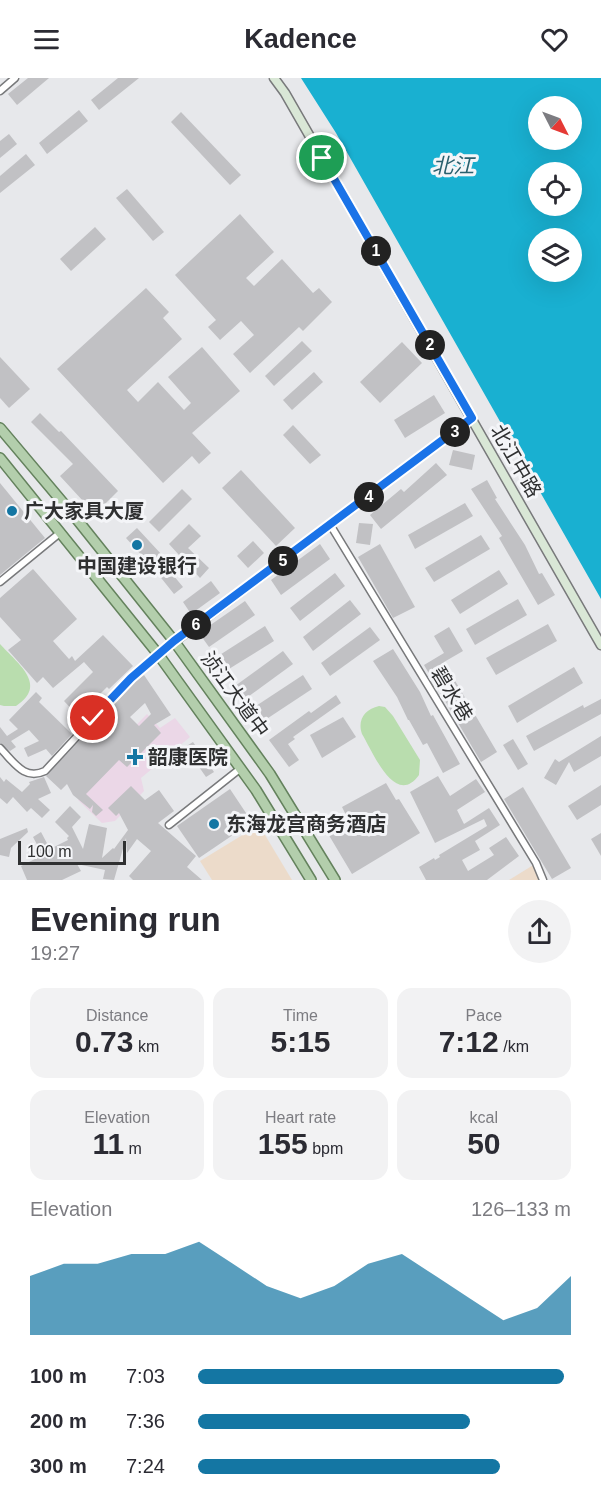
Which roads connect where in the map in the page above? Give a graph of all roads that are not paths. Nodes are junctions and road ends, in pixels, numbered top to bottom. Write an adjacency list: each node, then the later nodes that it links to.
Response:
1 (15, 78): 3 (street)
2 (274, 78): 4 (street, 北江中路)
3 (0, 91)
4 (472, 418): 7 (street); 11 (street, 北江中路)
5 (0, 428): 10 (main road, 浈江大道中)
6 (2, 464): 8 (main road, 浈江大道中)
7 (331, 526): 10 (street); 18 (street, 碧水巷)
8 (61, 532): 9 (street); 12 (main road, 浈江大道中)
9 (0, 582)
10 (174, 641): 12 (street); 17 (main road, 浈江大道中)
11 (601, 645)
12 (158, 654): 13 (street); 14 (main road, 浈江大道中)
13 (0, 748)
14 (240, 768): 15 (street); 16 (main road, 浈江大道中)
15 (169, 825)
16 (311, 880)
17 (335, 880)
18 (543, 880)

